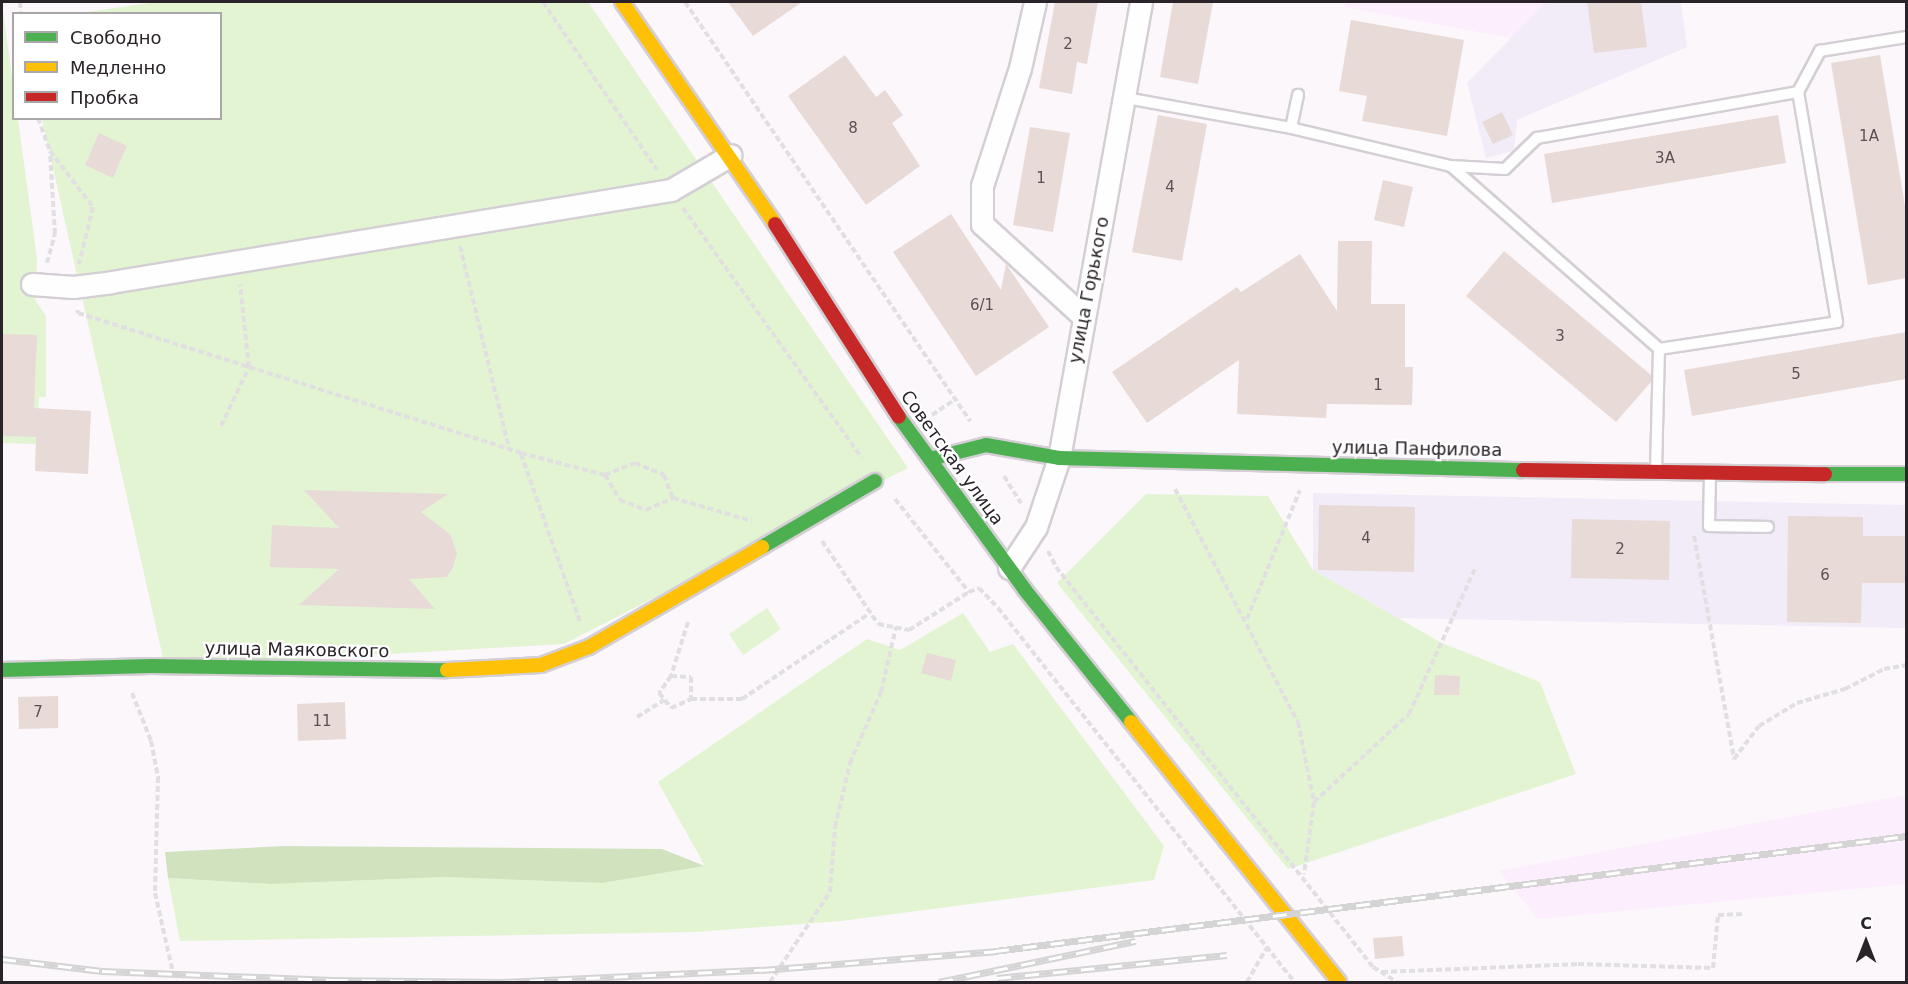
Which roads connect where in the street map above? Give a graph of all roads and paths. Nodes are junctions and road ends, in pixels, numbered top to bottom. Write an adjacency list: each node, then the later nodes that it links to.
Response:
1 (543, 2): 14 (path)
2 (622, 2): 12 (street, Советская улица)
3 (1035, 2): 19 (street)
4 (1141, 2): 8 (street, улица Горького)
5 (1906, 37): 6 (lane)
6 (1798, 92): 13 (lane); 20 (lane)
7 (1298, 95): 10 (lane)
8 (1126, 98): 10 (lane); 19 (street, улица Горького)
9 (39, 120): 11 (path)
10 (1291, 128): 13 (lane)
11 (50, 151): 17 (path); 18 (path)
12 (731, 156): 14 (street); 26 (street, Советская улица)
13 (1451, 166): 20 (lane)
14 (671, 190): 15 (street); 27 (path)
15 (455, 226): 16 (street); 23 (path)
16 (237, 261): 18 (street); 21 (path)
17 (37, 284): 18 (street)
18 (73, 287): 21 (path)
19 (1084, 317): 25 (street, улица Горького)
20 (1659, 349): 30 (lane)
21 (249, 367): 22 (path); 23 (path)
22 (221, 426)
23 (509, 449): 24 (path)
24 (521, 453): 33 (path); 48 (path)
25 (1059, 458): 26 (street, улица Панфилова); 28 (street, улица Панфилова); 42 (street, улица Горького)
26 (930, 459): 42 (street, Советская улица)
27 (864, 461)
28 (1159, 461): 29 (street, улица Панфилова); 46 (path)
29 (1311, 464): 30 (street, улица Панфилова); 46 (path)
30 (1656, 473): 31 (street, улица Панфилова)
31 (1710, 474): 32 (street, улица Панфилова); 38 (lane)
32 (1906, 474)
33 (605, 475): 36 (path); 36 (path)
34 (875, 482): 37 (street, улица Маяковского)
35 (892, 496): 43 (path)
36 (673, 498): 40 (path)
37 (808, 519): 40 (street, улица Маяковского); 44 (path)
38 (1768, 527)
39 (1693, 528): 49 (path)
40 (786, 531): 48 (street, улица Маяковского)
41 (1476, 566): 56 (path)
42 (1009, 568): 65 (street, Советская улица)
43 (969, 592): 47 (path); 59 (path)
44 (870, 613): 47 (path); 53 (path)
45 (689, 619): 52 (path)
46 (1246, 619): 56 (path)
47 (896, 627): 62 (path)
48 (589, 647): 50 (street, улица Маяковского)
49 (1906, 665)
50 (122, 667): 51 (street, улица Маяковского); 61 (path)
51 (2, 670)
52 (671, 675): 53 (path); 54 (path)
53 (691, 699): 54 (path)
54 (664, 700): 55 (path)
55 (636, 717)
56 (1314, 802): 57 (path)
57 (1304, 875)
58 (1745, 914): 60 (path)
59 (1266, 949): 63 (path); 64 (path)
60 (1381, 972)
61 (175, 982)
62 (770, 982)
63 (1247, 982)
64 (1294, 982)
65 (1339, 982)

